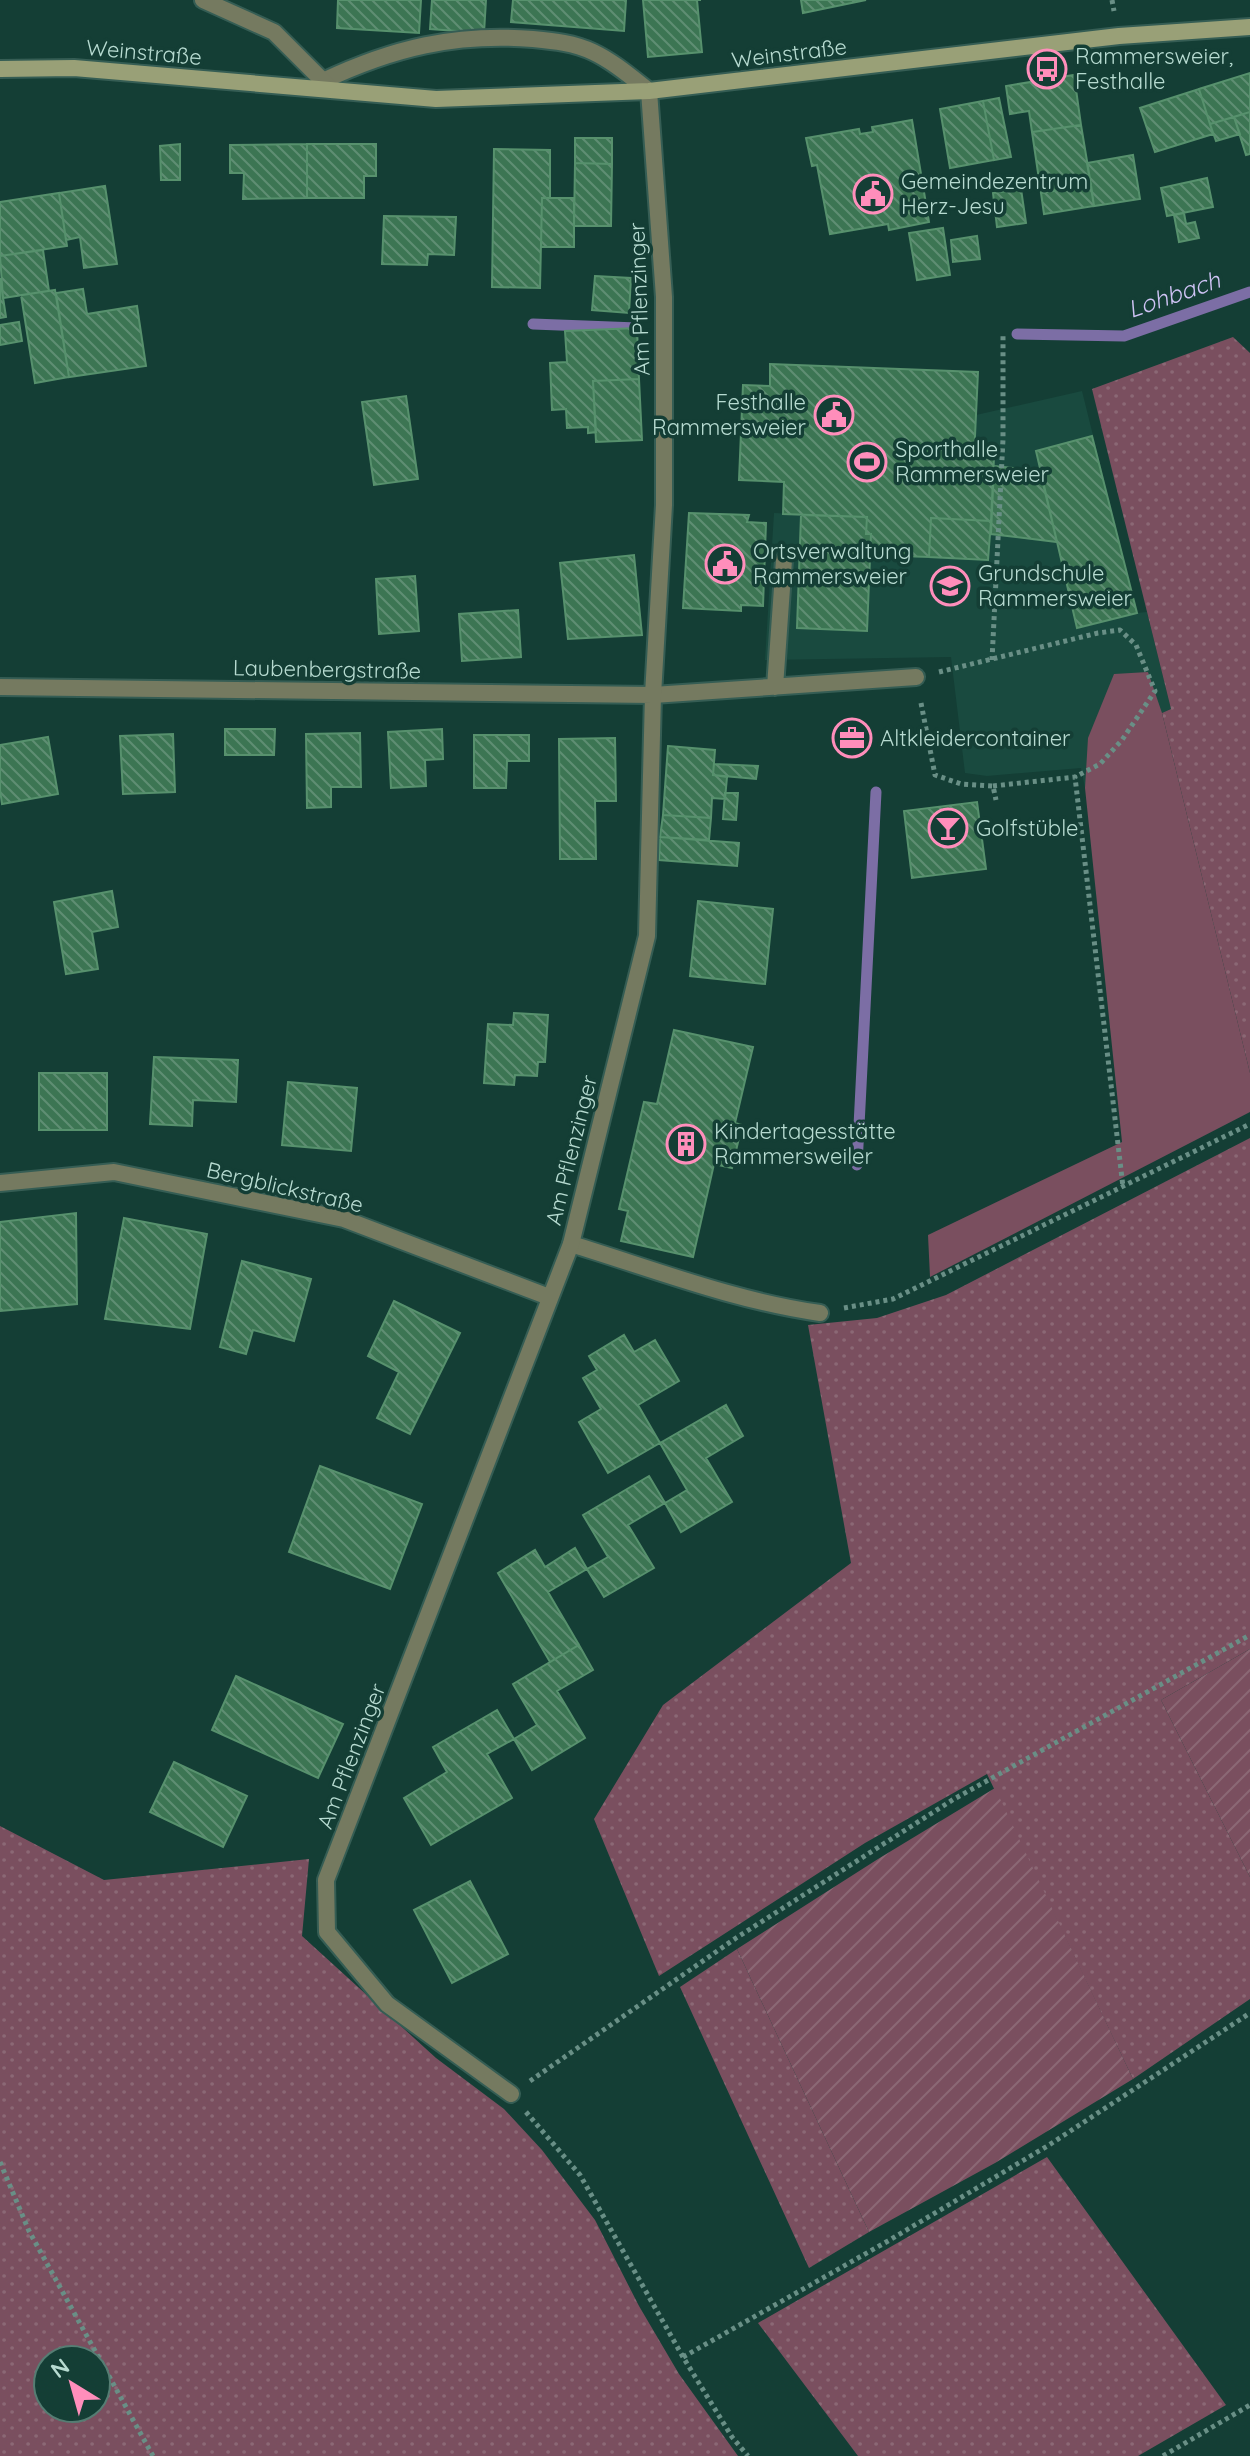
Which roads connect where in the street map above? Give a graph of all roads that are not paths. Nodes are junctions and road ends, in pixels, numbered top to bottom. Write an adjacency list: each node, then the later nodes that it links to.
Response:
1 (203, 0): 4 (street)
2 (1250, 27): 5 (street, Weinstraße)
3 (0, 69): 4 (street, Weinstraße)
4 (328, 86): 5 (street, Weinstraße); 5 (street)
5 (649, 91): 10 (street, Am Pflenzinger)
6 (784, 560): 9 (street)
7 (916, 677): 9 (street, Laubenbergstraße)
8 (0, 687): 10 (street, Laubenbergstraße)
9 (775, 687): 10 (street, Laubenbergstraße)
10 (653, 695): 12 (street, Am Pflenzinger)
11 (0, 1183): 13 (street, Bergblickstraße)
12 (571, 1244): 13 (street, Am Pflenzinger); 14 (street)
13 (549, 1297): 15 (street, Am Pflenzinger)
14 (820, 1313)
15 (511, 2094)

